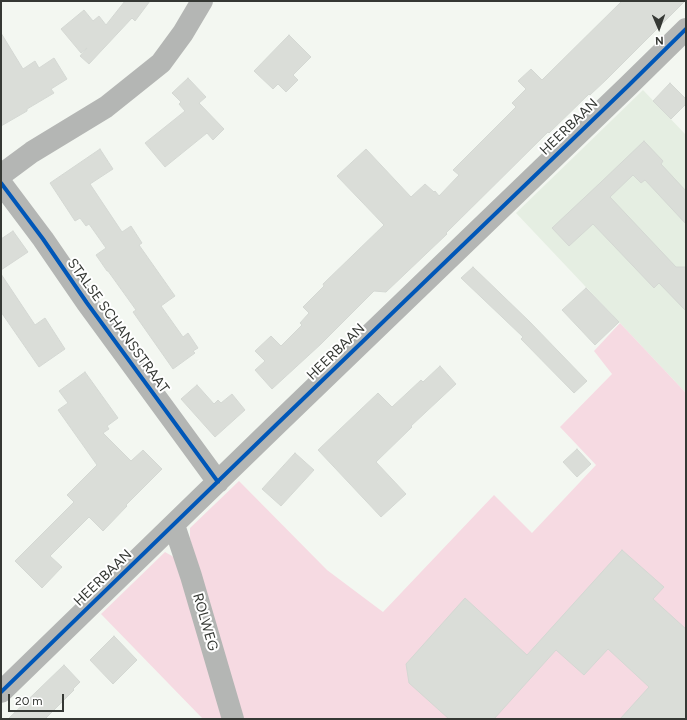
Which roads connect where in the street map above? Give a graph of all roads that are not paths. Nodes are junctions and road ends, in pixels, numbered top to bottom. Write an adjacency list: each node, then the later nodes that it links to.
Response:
1 (202, 1): 3 (street)
2 (686, 29): 5 (street, HEERBAAN)
3 (1, 175)
4 (1, 182): 5 (street, STALSE SCHANSSTRAAT)
5 (218, 482): 6 (street, HEERBAAN)
6 (174, 525): 7 (street, HEERBAAN); 8 (street, ROLWEG)
7 (1, 692)
8 (233, 719)

